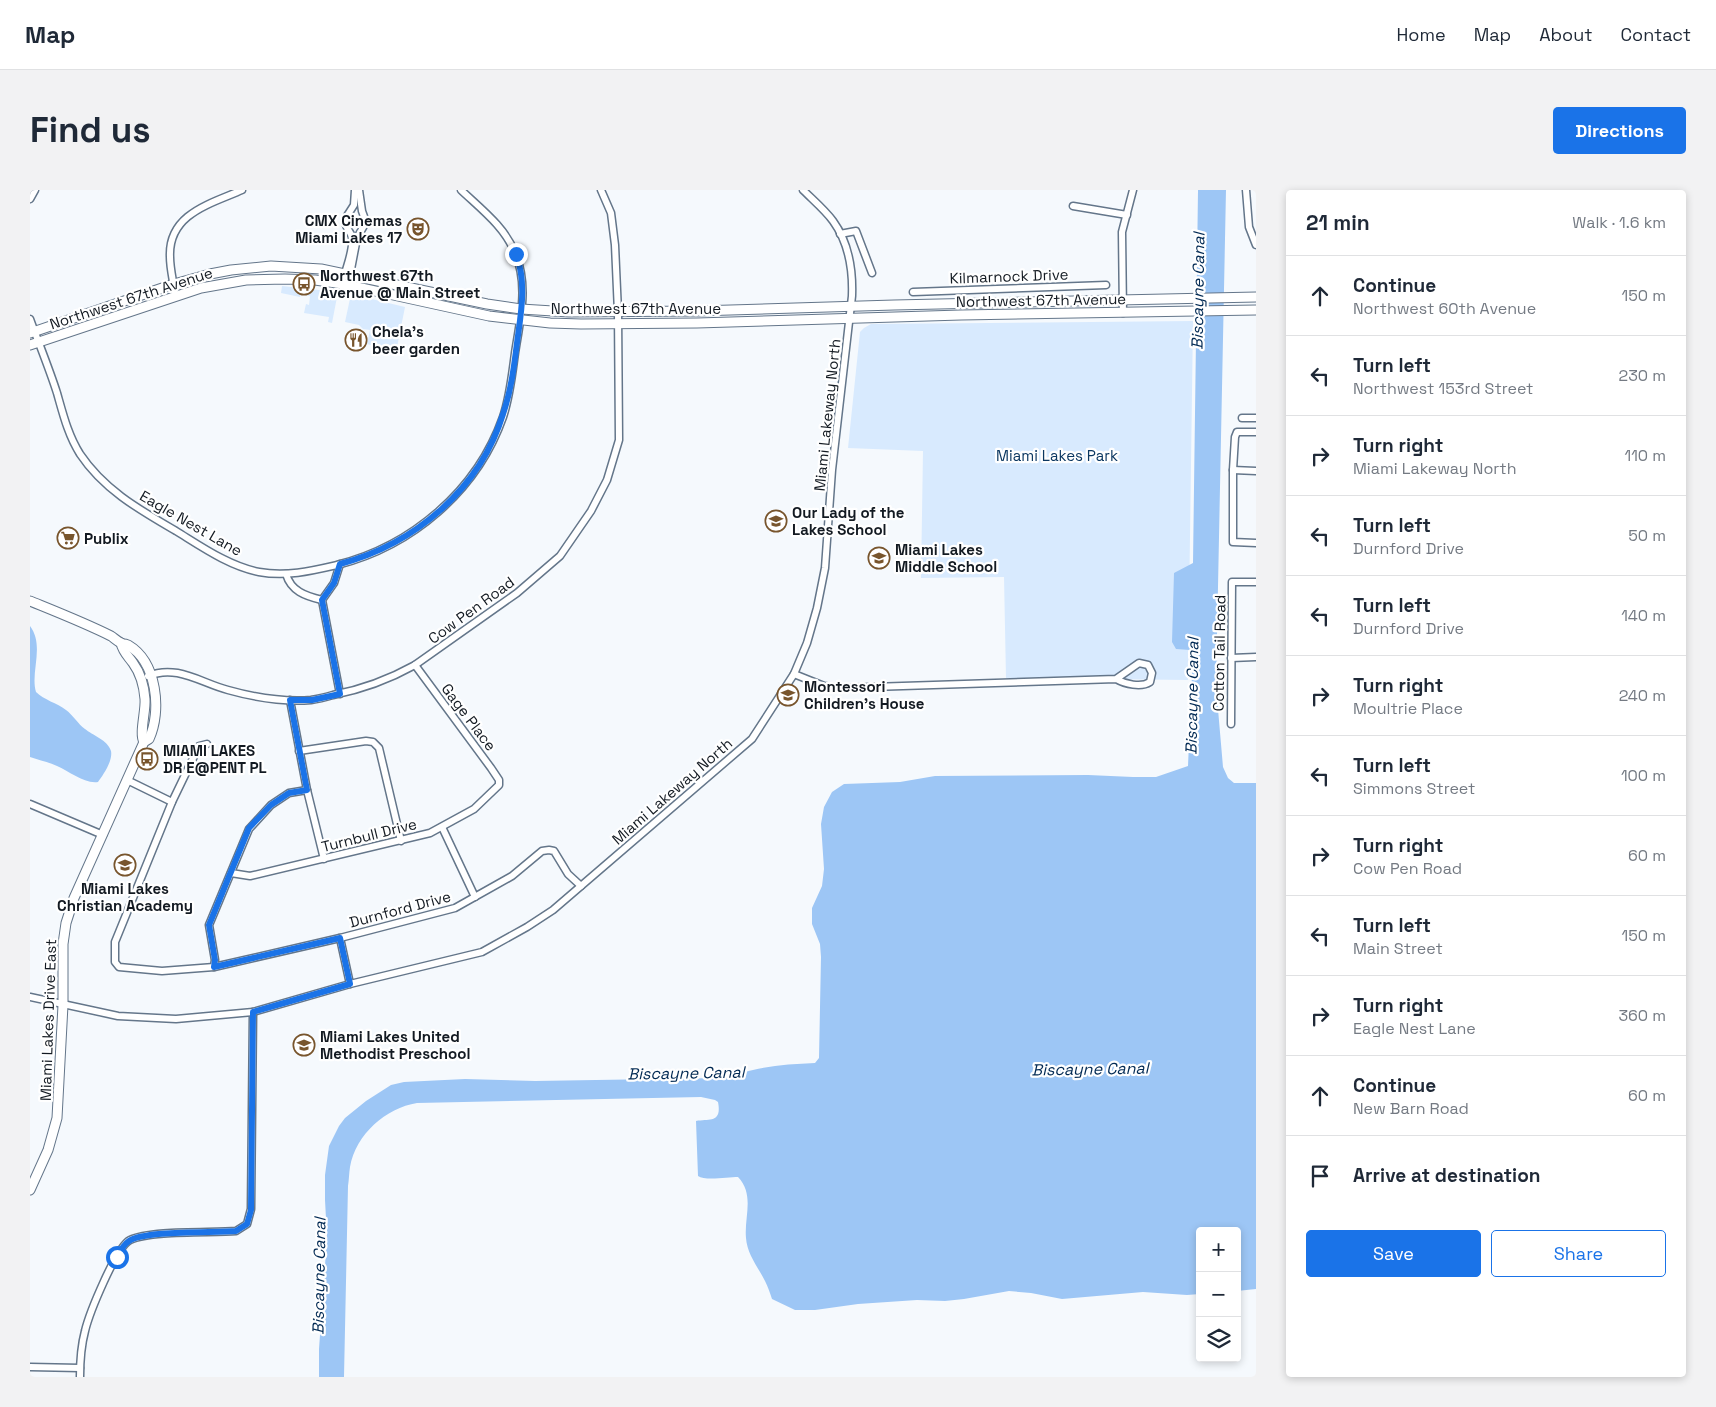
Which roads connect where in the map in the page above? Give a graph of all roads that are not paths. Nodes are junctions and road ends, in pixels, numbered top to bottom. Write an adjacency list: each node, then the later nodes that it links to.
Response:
1 (35, 190): 9 (street)
2 (242, 190): 16 (street)
3 (357, 190): 14 (street); 14 (street)
4 (461, 190): 26 (street, Eagle Nest Lane)
5 (601, 190): 28 (street, Cow Pen Road)
6 (803, 190): 12 (street, Miami Lakeway North)
7 (1134, 190): 11 (street)
8 (1246, 190): 13 (street)
9 (30, 199)
10 (1073, 206): 11 (street)
11 (1126, 215): 22 (street)
12 (840, 234): 15 (street); 24 (street, Miami Lakeway North)
13 (1256, 245)
14 (348, 274): 16 (main road, Northwest 67th Avenue); 17 (street); 26 (main road, Northwest 67th Avenue)
15 (872, 274)
16 (174, 284): 20 (street); 35 (main road, Northwest 67th Avenue)
17 (346, 285): 20 (main road, Northwest 67th Avenue); 33 (main road, Northwest 67th Avenue)
18 (1106, 285): 19 (street, Kilmarnock Drive)
19 (913, 292)
20 (176, 296): 36 (main road, Northwest 67th Avenue)
21 (1256, 297): 22 (main road, Northwest 67th Avenue)
22 (1123, 300): 23 (main road, Northwest 67th Avenue); 29 (street)
23 (986, 302): 24 (main road, Northwest 67th Avenue); 30 (main road)
24 (851, 306): 28 (main road, Northwest 67th Avenue); 32 (street, Miami Lakeway North)
25 (1256, 306): 27 (main road)
26 (521, 309): 28 (main road, Northwest 67th Avenue); 33 (street, Eagle Nest Lane)
27 (1251, 310): 29 (main road, Northwest 67th Avenue)
28 (618, 312): 34 (street, Cow Pen Road)
29 (1123, 313): 30 (main road, Northwest 67th Avenue)
30 (987, 315): 32 (main road, Northwest 67th Avenue)
31 (30, 319): 35 (street, Eagle Nest Lane)
32 (849, 319): 34 (main road, Northwest 67th Avenue); 51 (street, Miami Lakeway North)
33 (520, 320): 34 (main road, Northwest 67th Avenue); 43 (street, Eagle Nest Lane)
34 (618, 324): 50 (street, Cow Pen Road)
35 (32, 332): 36 (street, Eagle Nest Lane)
36 (34, 344): 44 (street, Eagle Nest Lane)
37 (1242, 418): 38 (street)
38 (1256, 418)
39 (1256, 432): 40 (street)
40 (1233, 470): 41 (street); 42 (street)
41 (1256, 470)
42 (1256, 543)
43 (340, 564): 44 (street, Eagle Nest Lane); 46 (street)
44 (286, 574): 46 (street)
45 (1256, 582): 49 (street, Cotton Tail Road)
46 (322, 600): 54 (street)
47 (30, 601): 52 (main road, Miami Lakes Drive East)
48 (1256, 657): 49 (street)
49 (1231, 658): 56 (street, Cotton Tail Road)
50 (415, 665): 54 (street, Cow Pen Road); 60 (street, Gage Place)
51 (794, 674): 53 (street); 69 (street, Miami Lakeway North)
52 (146, 677): 55 (street, Cow Pen Road); 59 (main road, Miami Lakes Drive East)
53 (1116, 679): 53 (street)
54 (340, 694): 55 (street, Cow Pen Road)
55 (290, 700): 58 (street)
56 (1231, 724)
57 (207, 744): 62 (street, Durnford Drive)
58 (299, 751): 61 (street); 66 (street)
59 (127, 780): 62 (street); 65 (main road, Miami Lakes Drive East)
60 (499, 785): 64 (street, Turnbull Drive)
61 (307, 790): 67 (street); 68 (street)
62 (172, 802): 72 (street, Durnford Drive)
63 (30, 804): 65 (street)
64 (442, 827): 66 (street, Turnbull Drive); 70 (street)
65 (102, 835): 75 (main road, Miami Lakes Drive East)
66 (401, 841): 67 (street, Turnbull Drive)
67 (324, 859): 68 (street, Turnbull Drive)
68 (231, 873): 72 (street)
69 (581, 886): 70 (street, Durnford Drive); 73 (street, Miami Lakeway North)
70 (475, 897): 71 (street, Durnford Drive)
71 (340, 938): 72 (street, Durnford Drive); 73 (street, Durnford Drive)
72 (214, 967)
73 (350, 984): 76 (street, Miami Lakeway North)
74 (30, 997): 75 (street, Miami Lakeway North)
75 (63, 1005): 76 (street, Miami Lakeway North); 77 (main road, Miami Lakes Drive East)
76 (253, 1012): 79 (street)
77 (30, 1190)
78 (30, 1367): 79 (street)
79 (80, 1368): 80 (street)
80 (80, 1377)

